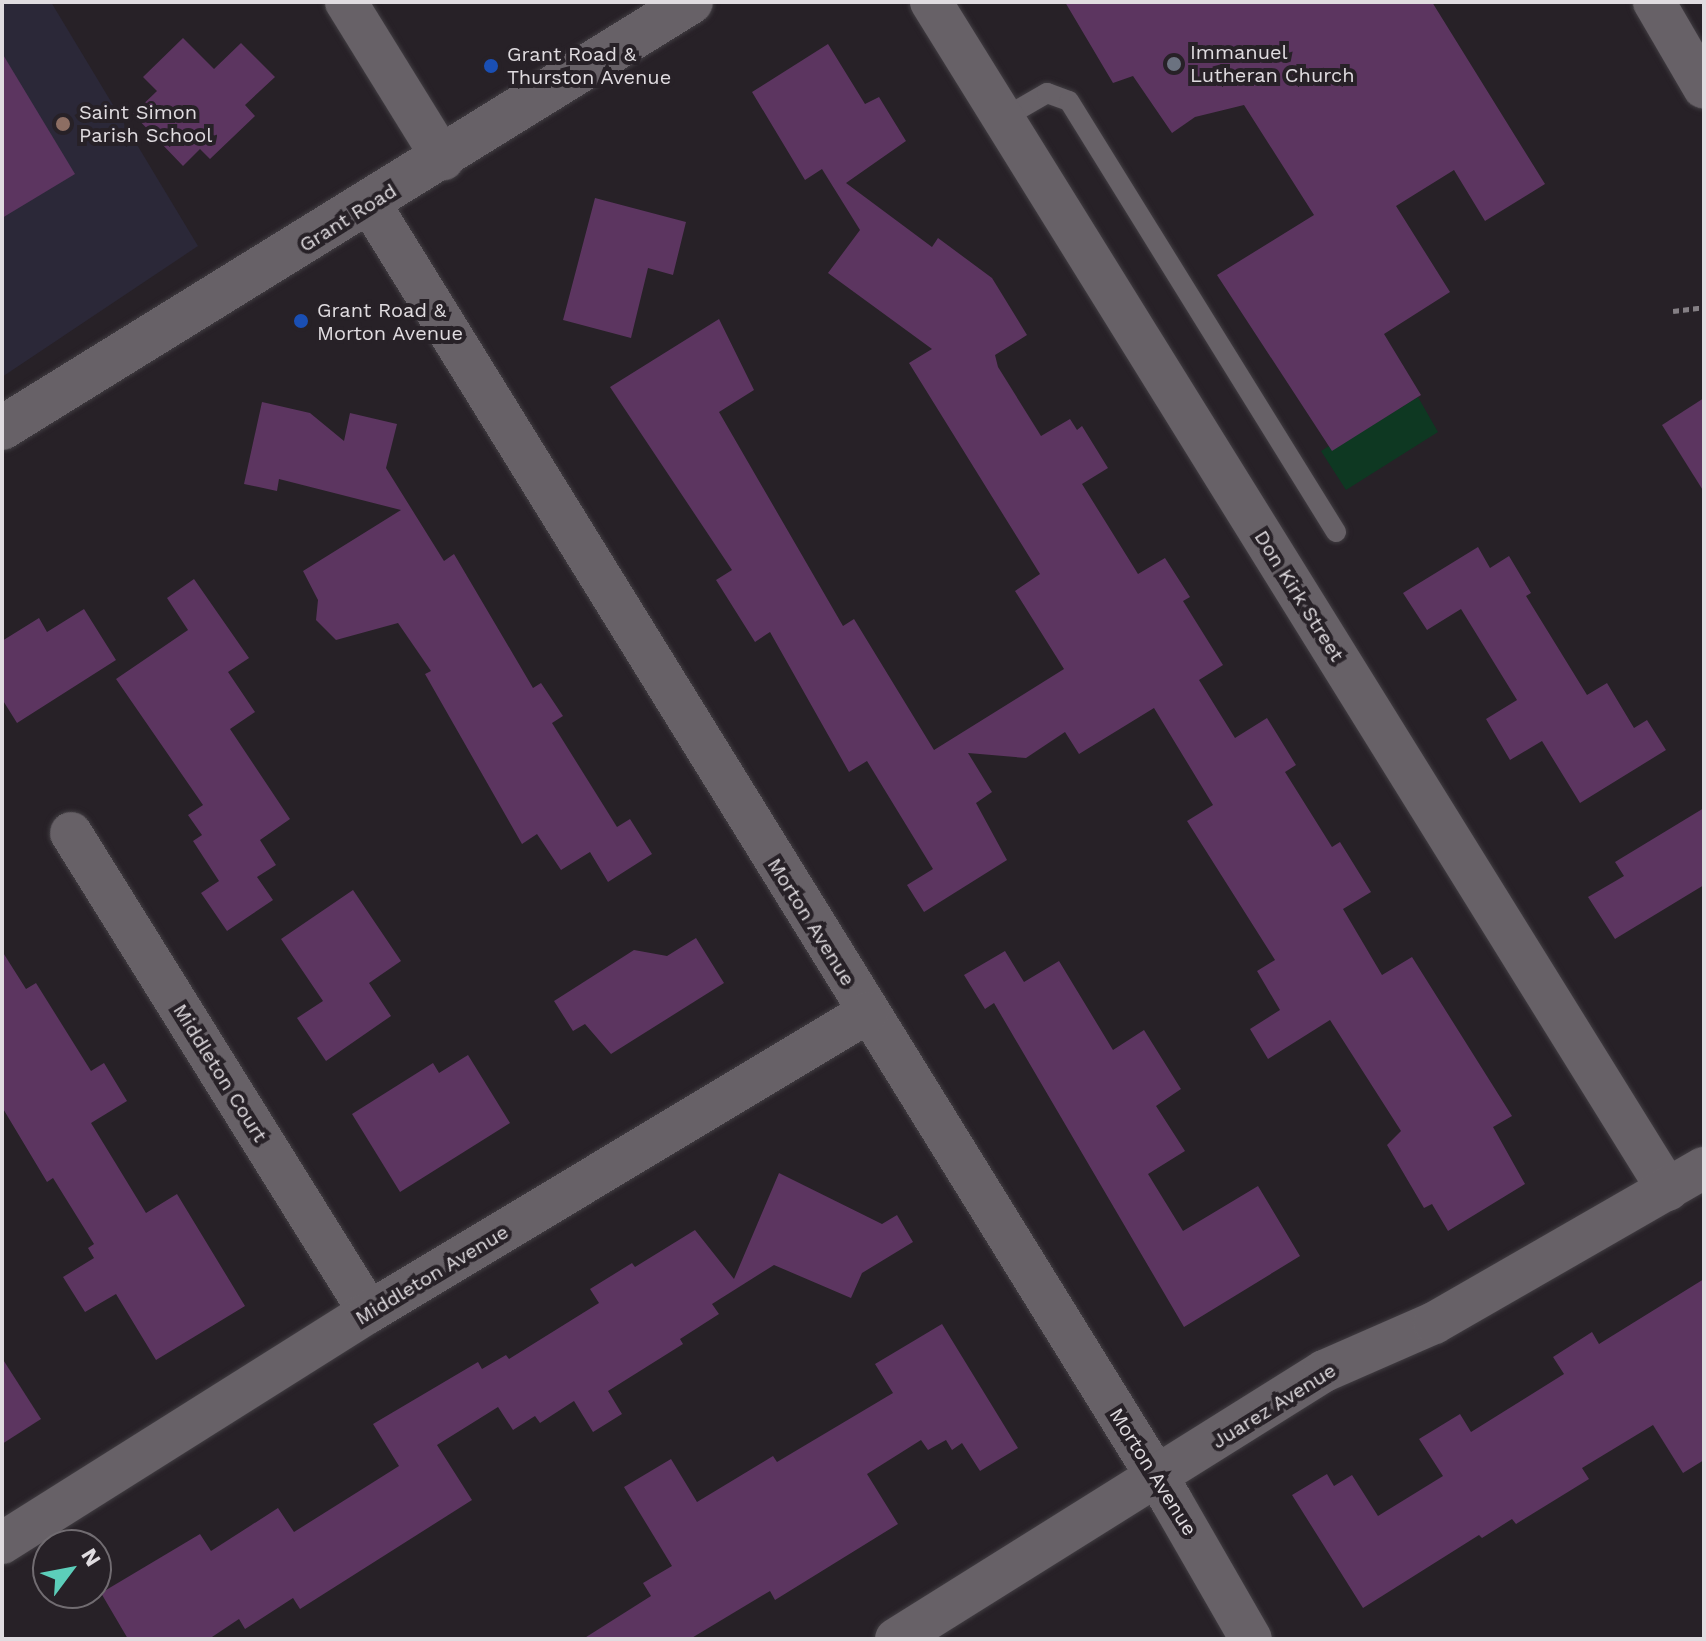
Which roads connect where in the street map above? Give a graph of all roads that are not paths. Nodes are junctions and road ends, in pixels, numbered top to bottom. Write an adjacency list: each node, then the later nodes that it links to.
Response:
1 (346, 2): 7 (street)
2 (691, 2): 7 (main road, Grant Road)
3 (931, 2): 6 (street, Don Kirk Street)
4 (1654, 2): 5 (street)
5 (1704, 88)
6 (1002, 119): 10 (lane); 14 (street, Don Kirk Street)
7 (443, 159): 8 (main road, Grant Road)
8 (370, 204): 9 (main road, Grant Road); 12 (street, Morton Avenue)
9 (2, 428)
10 (1336, 532)
11 (71, 833): 15 (street, Middleton Court)
12 (867, 1013): 15 (street, Middleton Avenue); 16 (street, Morton Avenue)
13 (1704, 1168): 14 (street, Juarez Avenue)
14 (1668, 1190): 16 (street, Juarez Avenue)
15 (369, 1312): 17 (street, Middleton Avenue)
16 (1158, 1479): 18 (street, Juarez Avenue); 19 (street, Morton Avenue)
17 (2, 1543)
18 (896, 1639)
19 (1251, 1639)

